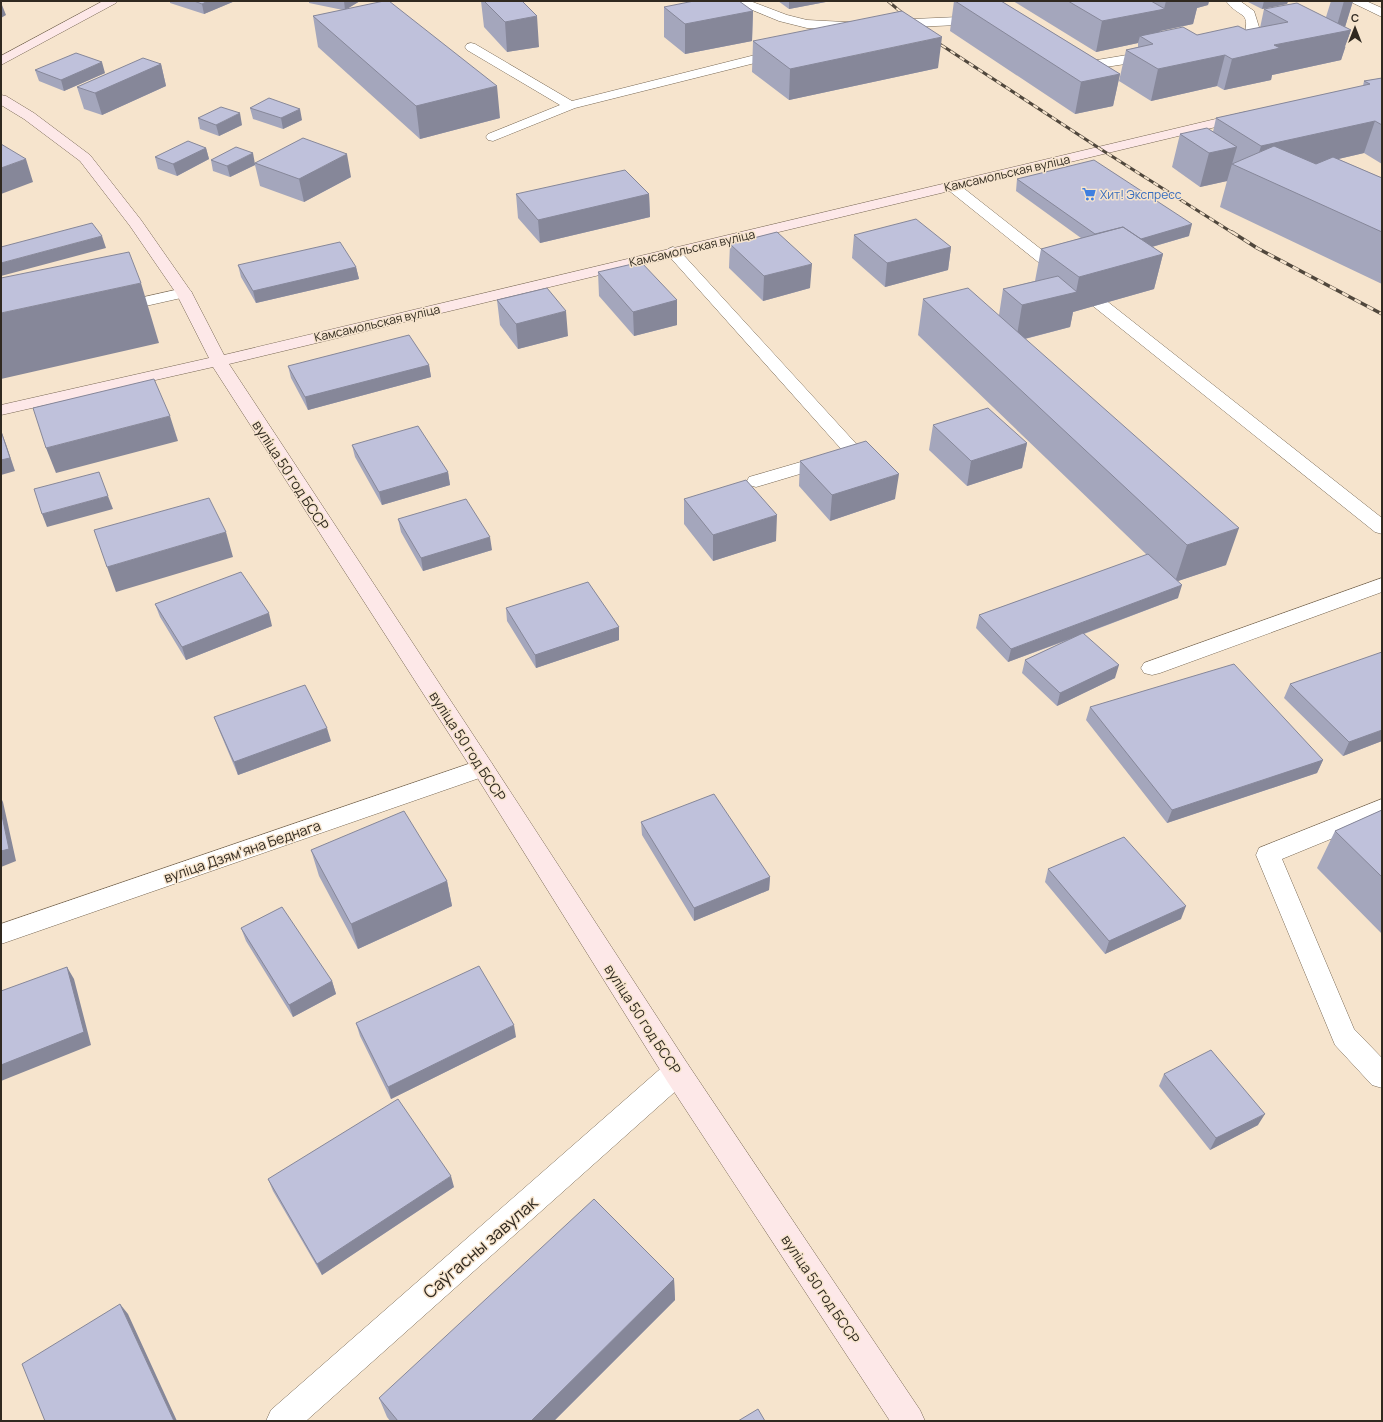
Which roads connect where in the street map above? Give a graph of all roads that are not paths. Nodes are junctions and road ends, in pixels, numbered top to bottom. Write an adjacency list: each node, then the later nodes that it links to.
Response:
1 (112, 1): 14 (main road)
2 (739, 1): 7 (street)
3 (1232, 1): 11 (street)
4 (1357, 1): 5 (street)
5 (1382, 13)
6 (995, 20): 7 (street)
7 (845, 26): 8 (street)
8 (817, 37)
9 (796, 45): 18 (street)
10 (472, 47): 18 (street)
11 (1223, 51)
12 (1163, 56): 15 (street)
13 (1060, 60): 15 (street)
14 (1, 62)
15 (1072, 69): 16 (street)
16 (1084, 76)
17 (1, 99): 23 (main road, вуліца 50 год БССР)
18 (570, 105): 20 (street)
19 (1258, 113): 21 (main road, Камсамольская вуліца)
20 (493, 137)
21 (952, 186): 22 (main road, Камсамольская вуліца); 28 (street)
22 (673, 252): 25 (main road, Камсамольская вуліца); 27 (street)
23 (184, 293): 24 (street); 25 (main road, вуліца 50 год БССР)
24 (101, 311)
25 (218, 361): 26 (main road, Камсамольская вуліца); 31 (main road, вуліца 50 год БССР)
26 (1, 410)
27 (756, 481)
28 (1382, 528)
29 (1382, 585): 30 (street)
30 (1152, 668)
31 (483, 768): 33 (street, вуліца Дзямʼяна Беднага); 34 (main road, вуліца 50 год БССР)
32 (1382, 808): 35 (street)
33 (1, 934)
34 (677, 1072): 36 (street, Саўгасны завулак); 37 (main road, вуліца 50 год БССР)
35 (1382, 1076)
36 (282, 1421)
37 (909, 1421)

